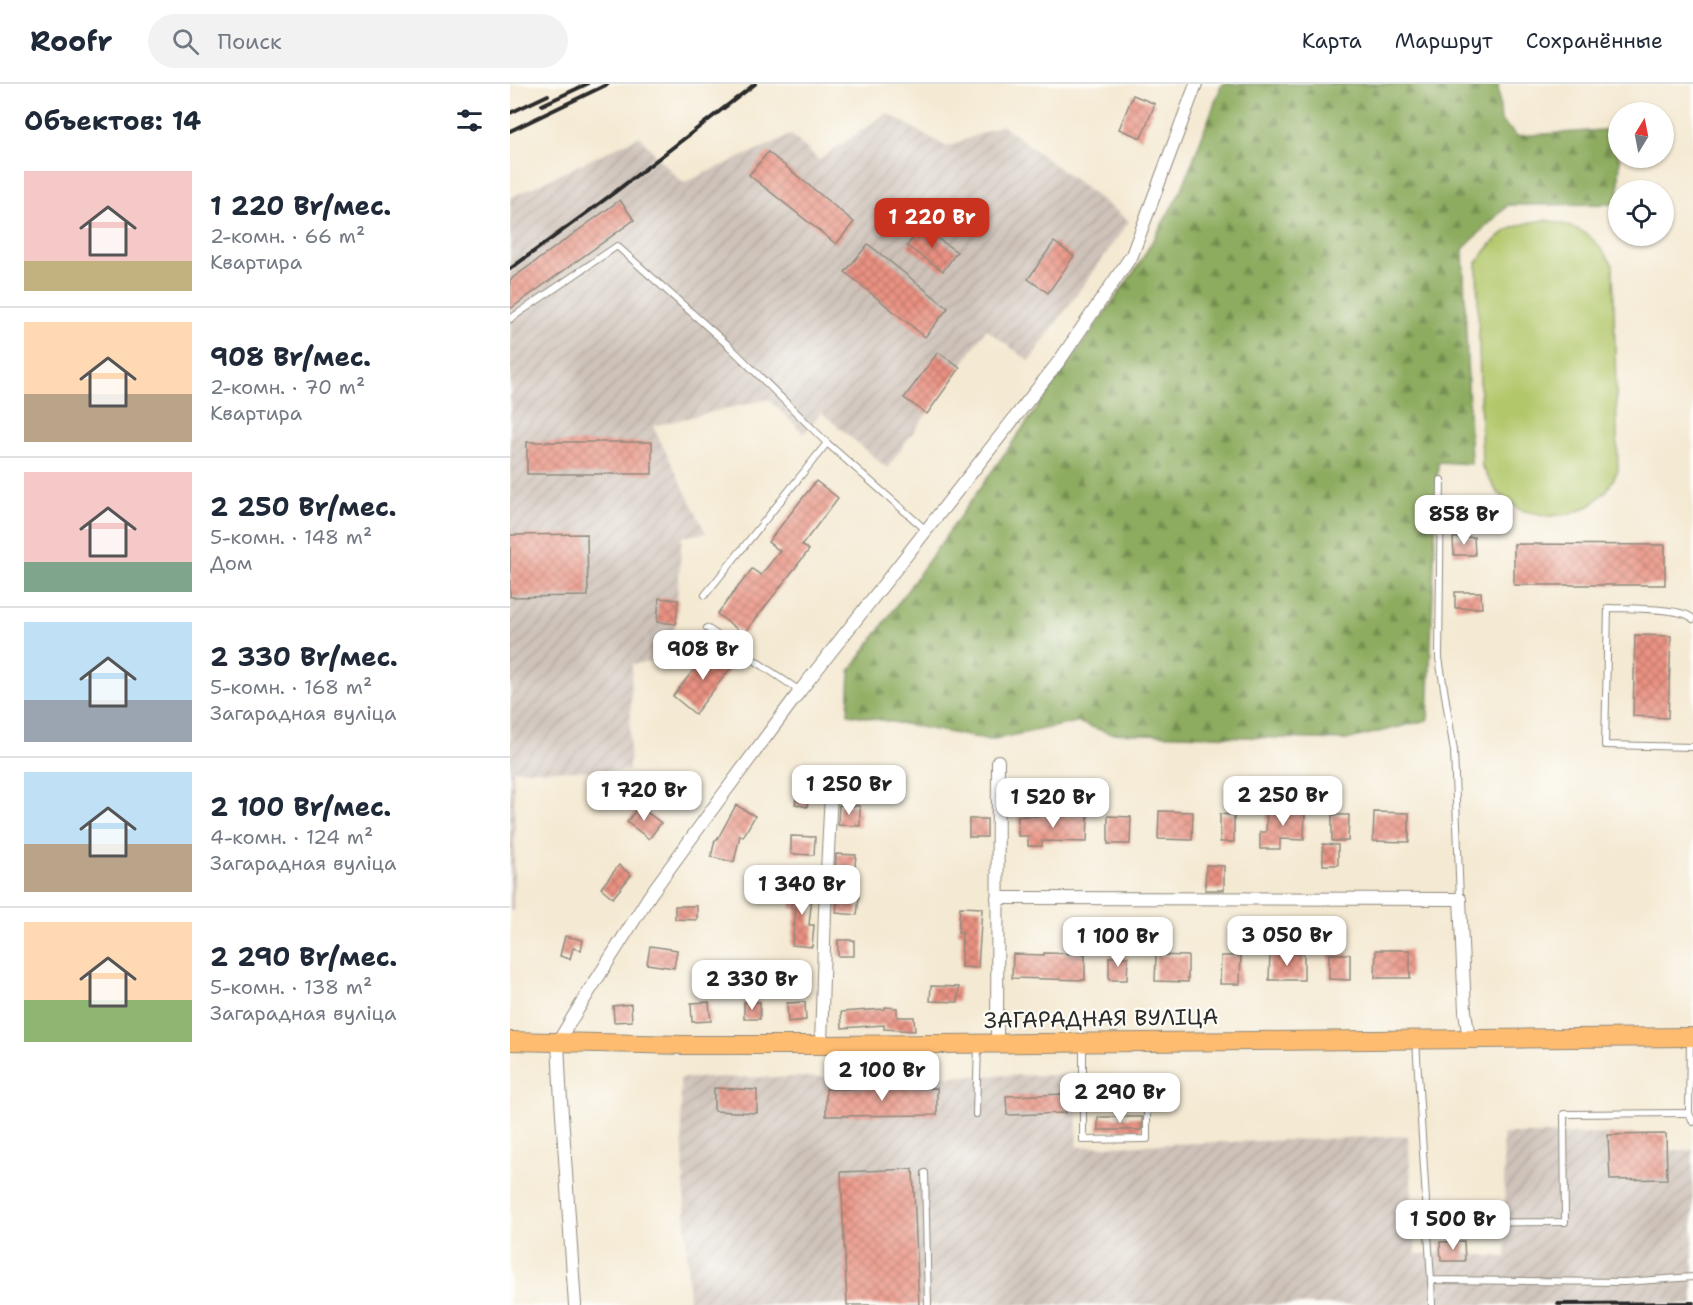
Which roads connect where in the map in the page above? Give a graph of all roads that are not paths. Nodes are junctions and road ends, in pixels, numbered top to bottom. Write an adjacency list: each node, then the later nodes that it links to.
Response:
1 (1196, 84): 5 (street)
2 (510, 319): 3 (lane)
3 (827, 443): 5 (lane); 6 (lane)
4 (1441, 480): 14 (lane)
5 (926, 530): 9 (street)
6 (705, 595)
7 (1693, 619): 10 (lane)
8 (707, 628): 9 (lane)
9 (800, 691): 19 (street)
10 (1693, 747)
11 (999, 761): 13 (street)
12 (831, 793): 23 (street)
13 (997, 898): 14 (street); 21 (street)
14 (1460, 899): 17 (street)
15 (1692, 1037): 17 (main road, ЗАГАРАДНАЯ ВУЛІЦА); 25 (lane)
16 (1416, 1040): 17 (main road, ЗАГАРАДНАЯ ВУЛІЦА); 20 (main road, ЗАГАРАДНАЯ ВУЛІЦА); 29 (lane)
17 (1469, 1040)
18 (510, 1041): 19 (main road, ЗАГАРАДНАЯ ВУЛІЦА)
19 (558, 1042): 23 (main road, ЗАГАРАДНАЯ ВУЛІЦА); 32 (street)
20 (1082, 1042): 21 (main road, ЗАГАРАДНАЯ ВУЛІЦА); 24 (lane)
21 (997, 1043): 22 (main road, ЗАГАРАДНАЯ ВУЛІЦА)
22 (978, 1044): 23 (main road, ЗАГАРАДНАЯ ВУЛІЦА); 26 (lane)
23 (821, 1045)
24 (1084, 1101): 24 (lane)
25 (1689, 1113): 27 (lane); 29 (lane)
26 (976, 1114)
27 (1693, 1122)
28 (925, 1173): 33 (lane)
29 (1427, 1223): 31 (lane)
30 (1693, 1277): 31 (lane)
31 (1431, 1280): 34 (lane)
32 (576, 1305)
33 (928, 1305)
34 (1432, 1305)

